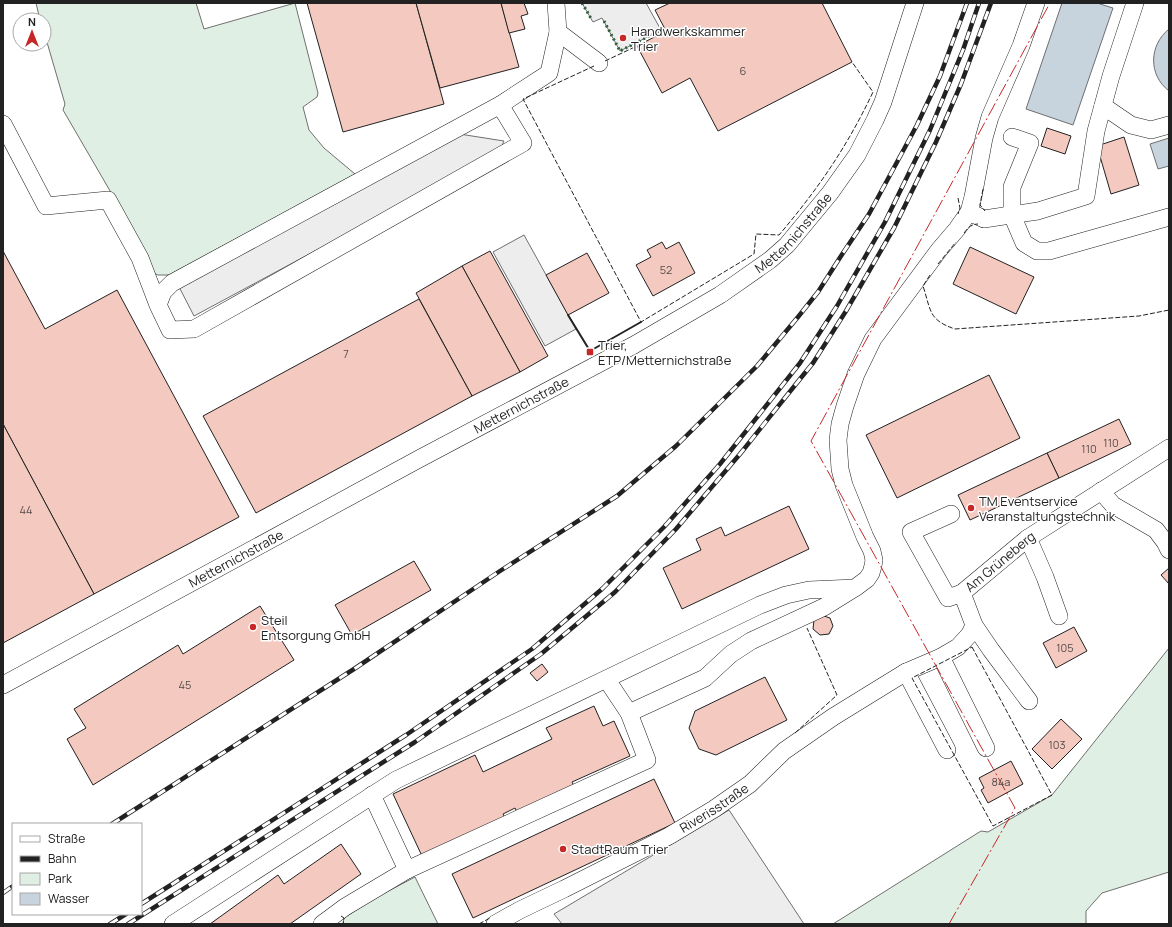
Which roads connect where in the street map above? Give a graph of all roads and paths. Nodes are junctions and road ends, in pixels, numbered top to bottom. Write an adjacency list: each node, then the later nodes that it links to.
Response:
1 (556, 3): 5 (street)
2 (915, 3): 29 (street, Metternichstraße)
3 (1036, 3): 13 (street)
4 (1135, 3): 8 (street)
5 (558, 32): 6 (street); 7 (street)
6 (599, 63)
7 (500, 104): 16 (street); 16 (street)
8 (1103, 106): 10 (street); 14 (street)
9 (3, 124): 12 (street)
10 (1169, 125)
11 (1012, 137): 14 (street)
12 (9, 150): 16 (street)
13 (969, 212): 14 (street); 22 (street)
14 (1012, 215): 15 (street)
15 (1169, 217)
16 (158, 305)
17 (1169, 448): 18 (street, Am Grüneberg)
18 (1101, 491): 20 (street, Am Grüneberg); 21 (street)
19 (951, 514): 23 (street)
20 (1028, 538): 23 (street, Am Grüneberg); 24 (street)
21 (1169, 550)
22 (854, 588): 28 (street); 31 (street)
23 (962, 593): 25 (street, Am Grüneberg)
24 (1059, 616)
25 (974, 625): 26 (street); 30 (street, Am Grüneberg)
26 (941, 657): 27 (street); 32 (street)
27 (901, 675): 33 (street); 38 (street, Riverisstraße)
28 (607, 680): 31 (street); 34 (street)
29 (3, 685)
30 (1029, 701)
31 (629, 713): 35 (street)
32 (986, 748)
33 (947, 750)
34 (372, 795): 35 (street); 36 (street)
35 (407, 870): 37 (street)
36 (173, 924)
37 (322, 924)
38 (495, 924)

